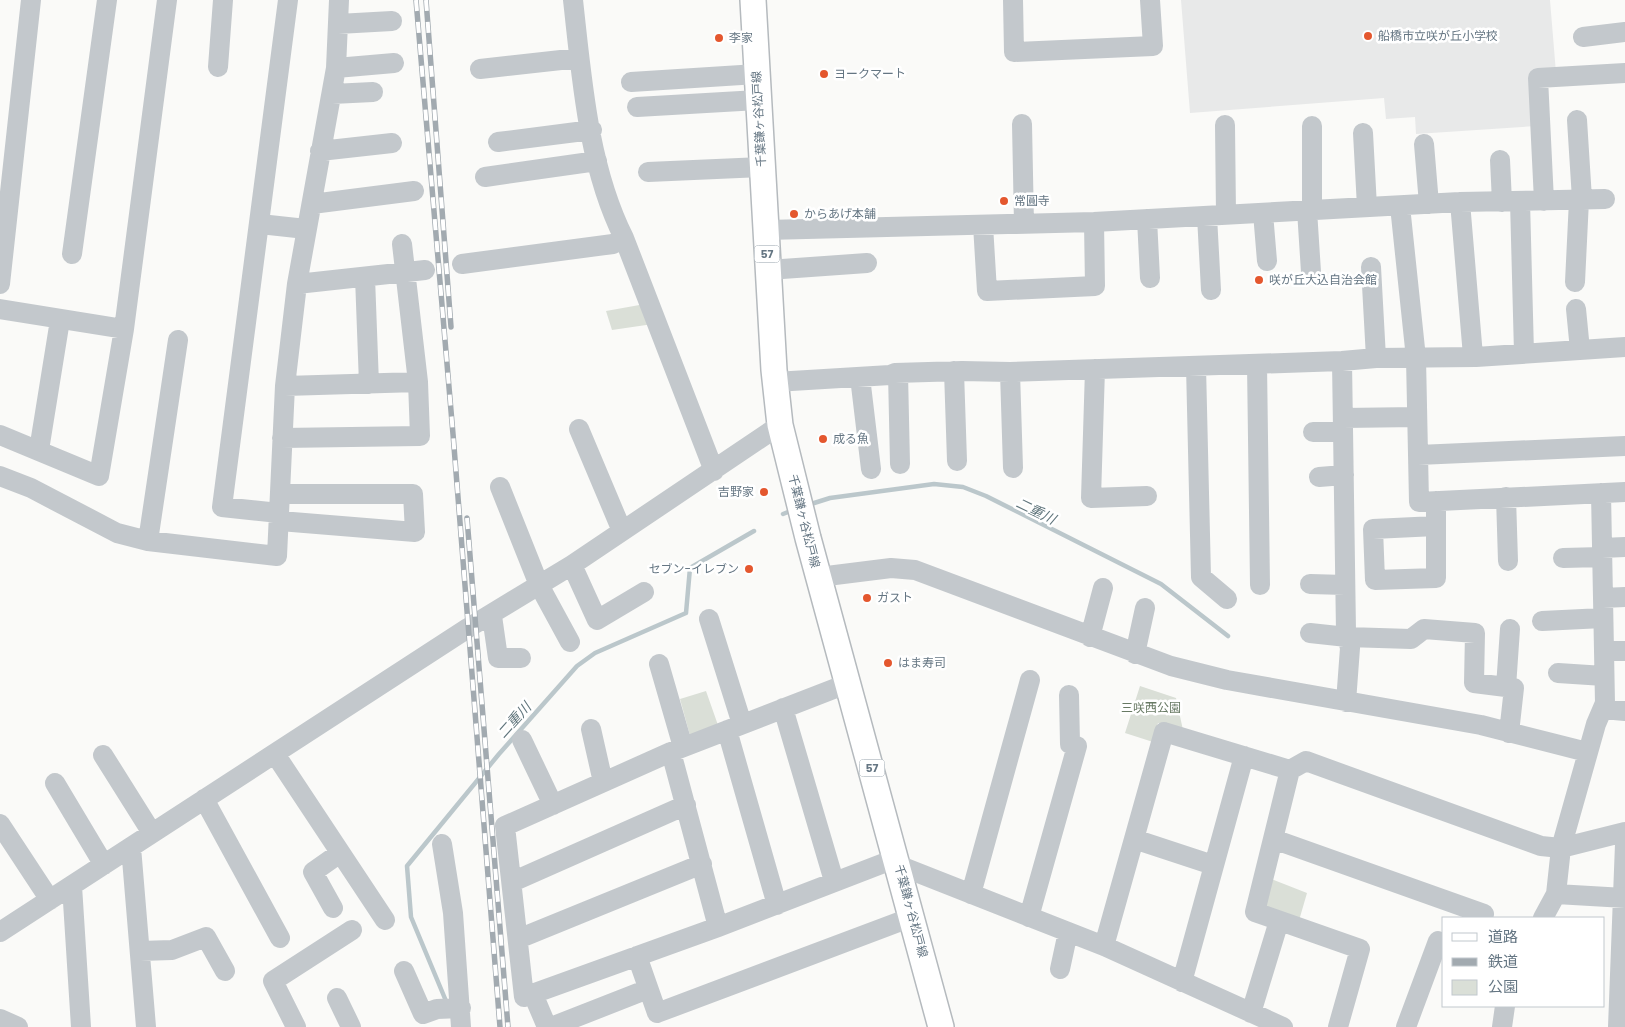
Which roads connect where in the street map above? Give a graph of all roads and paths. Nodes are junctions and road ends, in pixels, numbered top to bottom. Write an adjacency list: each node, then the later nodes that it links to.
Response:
1 (31, 0): 76 (street)
2 (107, 0): 64 (street)
3 (167, 0): 82 (street)
4 (224, 0): 17 (street)
5 (288, 0): 57 (street)
6 (339, 0): 12 (street)
7 (574, 0): 15 (street)
8 (753, 0): 21 (main road, 千葉鎌ヶ谷松戸線 / 57)
9 (1013, 0): 10 (street)
10 (1150, 0)
11 (392, 21): 12 (street)
12 (338, 24): 18 (street)
13 (1625, 32): 14 (street)
14 (1583, 37)
15 (579, 58): 19 (street); 31 (street)
16 (394, 63): 18 (street)
17 (218, 68)
18 (336, 68): 24 (street)
19 (480, 69)
20 (1625, 73): 46 (street)
21 (757, 74): 22 (street); 25 (main road, 千葉鎌ヶ谷松戸線 / 57)
22 (631, 82)
23 (373, 92): 24 (street)
24 (332, 94): 36 (street)
25 (758, 100): 26 (street); 39 (main road, 千葉鎌ヶ谷松戸線 / 57)
26 (637, 107)
27 (1578, 120): 44 (street)
28 (1022, 124): 58 (street)
29 (1226, 125): 54 (street)
30 (1312, 126): 52 (street)
31 (592, 130): 33 (street); 38 (street)
32 (1363, 133): 51 (street)
33 (498, 142)
34 (392, 143): 36 (street)
35 (1424, 144): 49 (street)
36 (320, 151): 48 (street)
37 (1500, 160): 45 (street)
38 (597, 161): 41 (street); 62 (street)
39 (762, 168): 40 (street); 61 (main road, 千葉鎌ヶ谷松戸線 / 57)
40 (648, 172)
41 (485, 178)
42 (414, 191): 48 (street)
43 (1605, 199): 44 (street)
44 (1581, 200): 46 (street); 75 (street)
45 (1511, 201): 46 (street); 47 (street); 86 (street)
46 (1544, 201)
47 (1460, 202): 49 (street); 87 (street)
48 (312, 204): 60 (street)
49 (1429, 204): 50 (street)
50 (1400, 206): 51 (street); 89 (street)
51 (1367, 207): 52 (street)
52 (1309, 210): 53 (street); 72 (street)
53 (1263, 213): 54 (street); 65 (street)
54 (1217, 215): 55 (street); 78 (street)
55 (1147, 219): 56 (street); 74 (street)
56 (1094, 222): 58 (street); 59 (street)
57 (260, 224): 60 (street); 126 (street)
58 (1024, 224): 59 (street)
59 (983, 225): 61 (street)
60 (306, 229): 77 (street)
61 (766, 230): 70 (main road, 千葉鎌ヶ谷松戸線 / 57)
62 (624, 238): 67 (street); 116 (street)
63 (402, 244): 71 (street)
64 (72, 254)
65 (1267, 261)
66 (867, 263): 70 (street)
67 (462, 264)
68 (1371, 268): 88 (street)
69 (425, 270): 71 (street)
70 (768, 270): 99 (main road, 千葉鎌ヶ谷松戸線 / 57)
71 (404, 272): 73 (street); 98 (street)
72 (1310, 272)
73 (365, 277): 77 (street); 100 (street)
74 (1150, 278)
75 (1575, 282)
76 (0, 284)
77 (297, 284): 101 (street)
78 (1211, 290)
79 (1576, 308): 85 (street)
80 (0, 309): 81 (street)
81 (60, 320): 82 (street); 110 (street)
82 (124, 329): 110 (street)
83 (178, 340): 129 (street)
84 (1625, 347): 85 (street)
85 (1580, 350): 86 (street)
86 (1524, 353): 87 (street)
87 (1473, 356): 89 (street)
88 (1376, 358): 89 (street); 90 (street)
89 (1416, 358): 102 (street)
90 (1342, 361): 91 (street); 103 (street)
91 (1257, 364): 92 (street); 138 (street)
92 (1196, 366): 93 (street); 144 (street)
93 (1096, 369): 95 (street); 123 (street)
94 (954, 371): 95 (street); 96 (street); 112 (street)
95 (1010, 372): 114 (street)
96 (898, 373): 97 (street); 113 (street)
97 (860, 377): 99 (street); 115 (street)
98 (418, 382): 100 (street); 108 (street)
99 (775, 382): 104 (main road, 千葉鎌ヶ谷松戸線 / 57)
100 (369, 384): 101 (street)
101 (285, 386): 108 (street)
102 (1417, 417): 103 (street); 111 (street)
103 (1343, 425): 106 (street); 117 (street)
104 (776, 428): 116 (street); 135 (main road, 千葉鎌ヶ谷松戸線 / 57)
105 (579, 429): 128 (street)
106 (1314, 432)
107 (0, 435): 110 (street)
108 (282, 438): 126 (street)
109 (1625, 446): 111 (street)
110 (38, 450)
111 (1418, 455): 125 (street)
112 (957, 461)
113 (900, 464)
114 (1013, 468)
115 (871, 469)
116 (714, 471): 128 (street)
117 (1344, 475): 119 (street); 139 (street)
118 (0, 476): 129 (street)
119 (1319, 477)
120 (500, 487): 137 (street)
121 (1625, 492): 122 (street)
122 (1602, 493): 124 (street); 131 (street)
123 (1147, 496)
124 (1506, 497): 125 (street); 133 (street)
125 (1436, 501): 127 (street)
126 (280, 509): 126 (street); 129 (street)
127 (1436, 526)
128 (622, 531): 134 (street)
129 (148, 541)
130 (1625, 547): 131 (street)
131 (1602, 552): 132 (street); 143 (street)
132 (1563, 558)
133 (1508, 561)
134 (572, 565): 137 (street); 141 (street)
135 (819, 577): 152 (street); 163 (main road, 千葉鎌ヶ谷松戸線 / 57)
136 (1310, 584): 139 (street)
137 (540, 585): 146 (street); 154 (street)
138 (1260, 585)
139 (1345, 585): 153 (street)
140 (1103, 588): 152 (street)
141 (644, 592)
142 (1625, 597): 143 (street)
143 (1603, 598): 147 (street)
144 (1227, 599)
145 (1145, 608): 157 (street)
146 (492, 616): 158 (street); 176 (street)
147 (1604, 618): 149 (street); 155 (street)
148 (709, 619): 170 (street)
149 (1542, 621)
150 (1510, 630): 164 (street)
151 (1310, 633): 153 (street)
152 (1090, 637): 157 (street)
153 (1347, 637): 164 (street); 166 (street)
154 (570, 642)
155 (1604, 651): 156 (street); 161 (street)
156 (1625, 651)
157 (1135, 654): 166 (street)
158 (521, 658)
159 (660, 664): 174 (street)
160 (1558, 674): 161 (street)
161 (1604, 676): 168 (street)
162 (1030, 680): 202 (street)
163 (843, 685): 167 (street); 195 (main road, 千葉鎌ヶ谷松戸線 / 57)
164 (1506, 687): 172 (street)
165 (1069, 695): 210 (street)
166 (1346, 702): 172 (street)
167 (782, 708): 170 (street); 199 (street)
168 (1604, 709): 169 (street); 175 (street)
169 (1625, 711)
170 (734, 727): 174 (street); 206 (street)
171 (591, 729): 180 (street)
172 (1509, 732): 175 (street)
173 (522, 740): 183 (street)
174 (677, 749): 180 (street); 184 (street)
175 (1587, 752): 193 (street)
176 (275, 754): 182 (street); 194 (street)
177 (102, 755): 187 (street)
178 (1244, 756): 179 (street); 188 (street); 198 (street)
179 (1290, 770): 189 (street); 193 (street)
180 (603, 782): 183 (street)
181 (54, 783): 197 (street)
182 (204, 800): 187 (street); 218 (street)
183 (553, 805): 200 (street)
184 (686, 805): 196 (street); 200 (street)
185 (0, 824): 205 (street)
186 (1625, 832): 193 (street)
187 (152, 833): 192 (street)
188 (1134, 839): 198 (street); 221 (street)
189 (1273, 839): 208 (street); 213 (street)
190 (442, 844): 234 (street)
191 (1625, 844): 204 (street)
192 (131, 847): 197 (street); 222 (street)
193 (1561, 848): 203 (street)
194 (340, 853): 207 (street); 212 (street)
195 (894, 862): 199 (street); 202 (street); 209 (main road, 千葉鎌ヶ谷松戸線 / 57)
196 (702, 864): 214 (street); 219 (street)
197 (104, 865): 201 (street)
198 (1213, 865): 227 (street)
199 (834, 881): 206 (street)
200 (512, 882): 219 (street)
201 (72, 886): 205 (street); 239 (street)
202 (971, 894): 210 (street)
203 (1556, 894): 204 (street); 211 (street)
204 (1624, 898): 231 (street)
205 (50, 900): 216 (street)
206 (776, 905): 214 (street)
207 (333, 908)
208 (1484, 914)
209 (912, 917): 236 (street); 243 (main road, 千葉鎌ヶ谷松戸線 / 57)
210 (1029, 917): 217 (street)
211 (1544, 917)
212 (385, 920)
213 (1279, 921): 233 (street); 245 (street)
214 (718, 927): 223 (street)
215 (352, 930): 237 (street)
216 (0, 932)
217 (1068, 932): 221 (street); 224 (street)
218 (280, 938)
219 (518, 939): 229 (street)
220 (1438, 942): 246 (street)
221 (1104, 946): 227 (street)
222 (140, 951): 225 (street); 240 (street)
223 (637, 956): 228 (street); 229 (street)
224 (1060, 969)
225 (225, 971)
226 (404, 971): 234 (street)
227 (1182, 982): 233 (street)
228 (648, 989): 236 (street); 242 (street)
229 (533, 994): 242 (street)
230 (337, 998): 241 (street)
231 (1616, 1005): 248 (street)
232 (1505, 1007): 247 (street)
233 (1251, 1013): 244 (street)
234 (461, 1017)
235 (0, 1020): 238 (street)
236 (659, 1020)
237 (292, 1026)
238 (18, 1027)
239 (81, 1027)
240 (146, 1027)
241 (351, 1027)
242 (549, 1027)
243 (941, 1027)
244 (1283, 1027)
245 (1338, 1027)
246 (1406, 1027)
247 (1502, 1027)
248 (1618, 1027)

